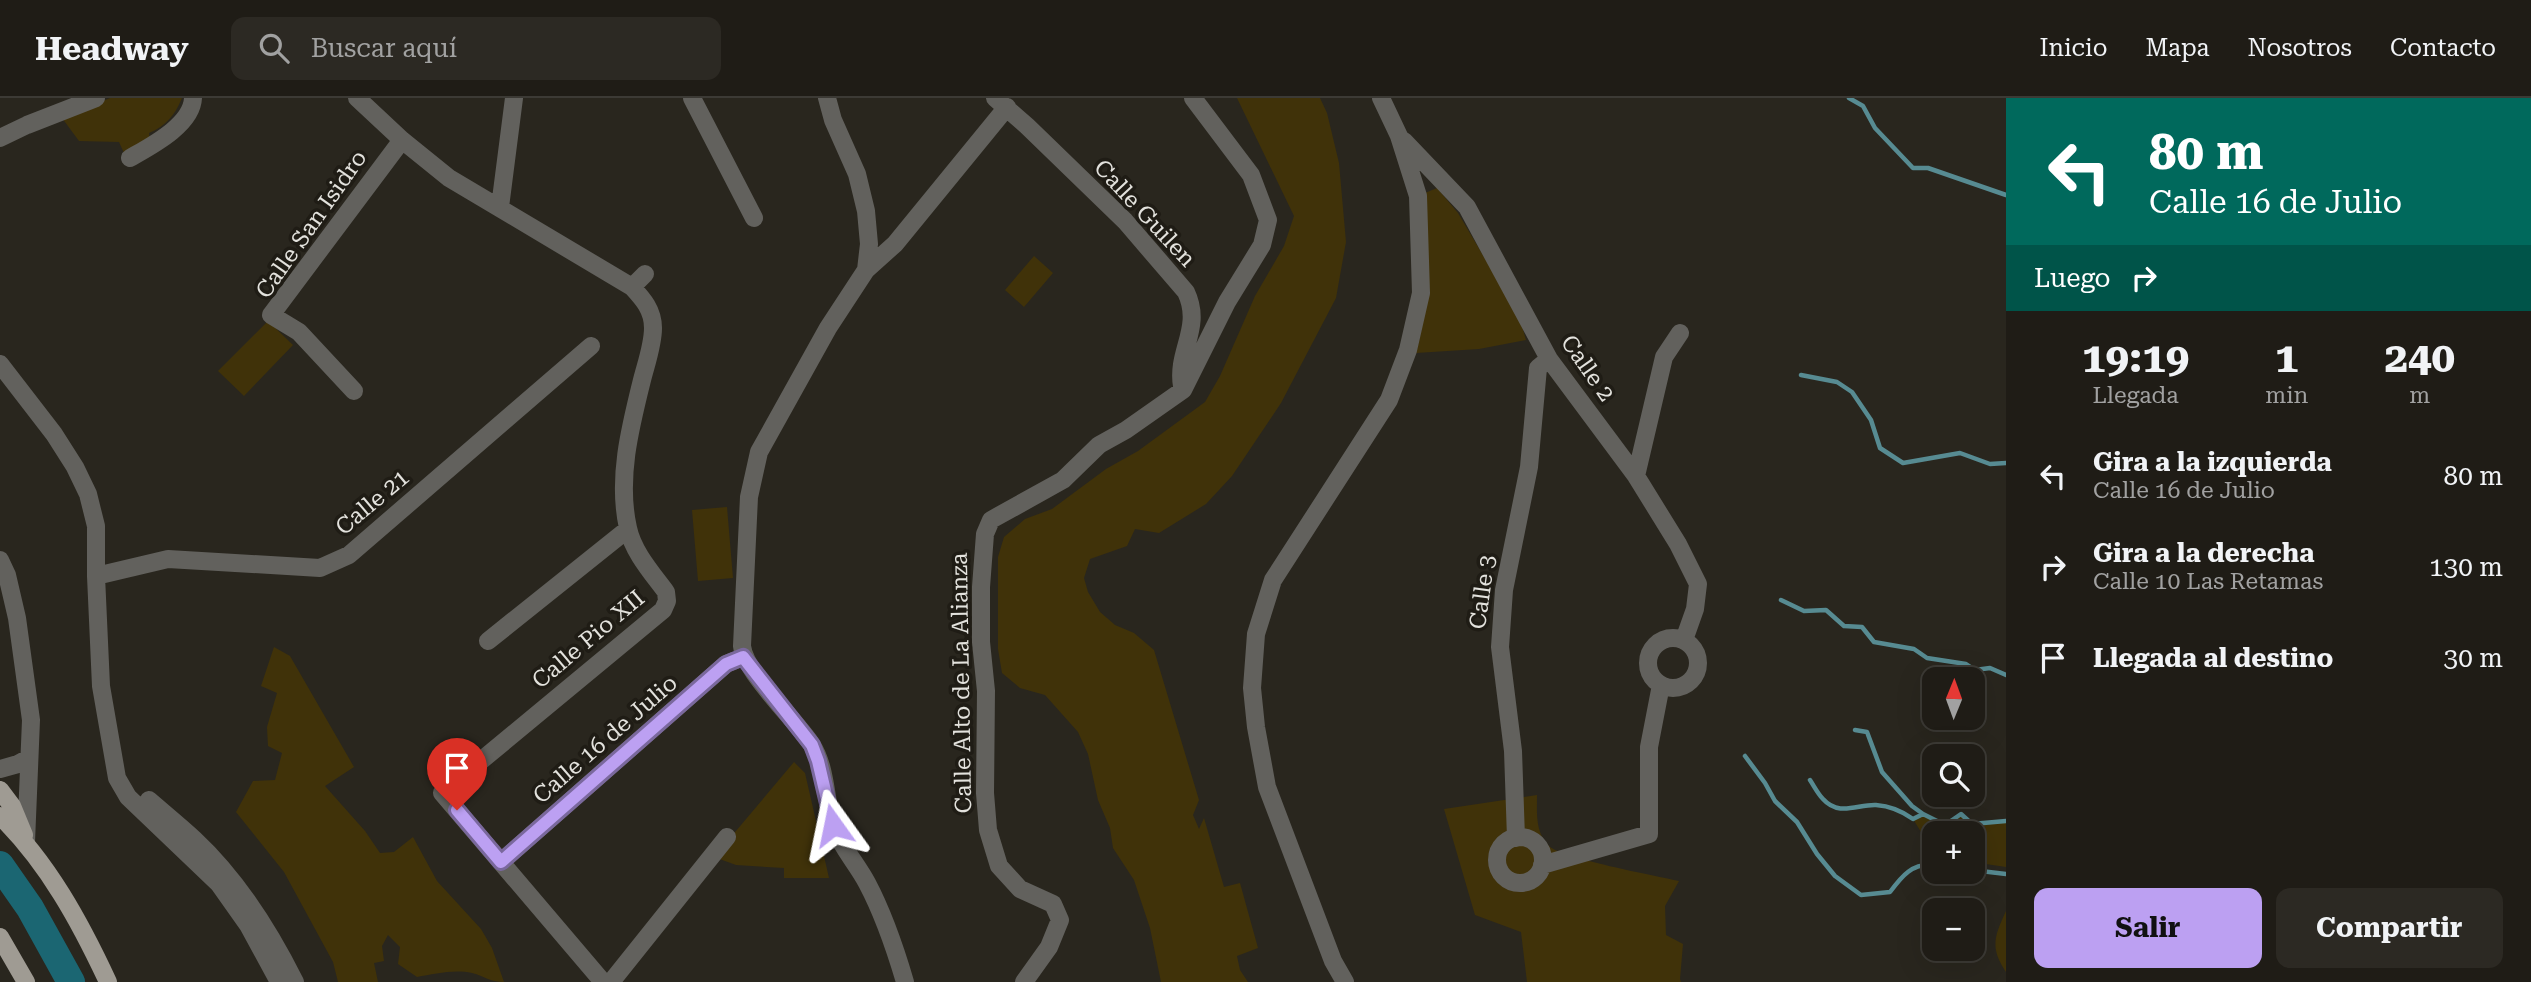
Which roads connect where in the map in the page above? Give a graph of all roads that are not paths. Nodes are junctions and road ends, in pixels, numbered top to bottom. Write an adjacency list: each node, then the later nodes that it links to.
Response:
1 (96, 98): 11 (street)
2 (193, 98): 13 (street)
3 (357, 98): 12 (street)
4 (514, 98): 14 (street)
5 (692, 98): 15 (street)
6 (827, 98): 16 (street)
7 (1193, 98): 21 (street, Calle Alto de La Alianza)
8 (1381, 98): 10 (street)
9 (1001, 103): 16 (street); 21 (street, Calle Guilen)
10 (1399, 136): 19 (street, Calle 2); 50 (street)
11 (0, 138)
12 (402, 140): 14 (street); 22 (street, Calle San Isidro)
13 (130, 159)
14 (500, 206): 24 (street, Calle Pio XII)
15 (754, 218)
16 (866, 270): 29 (street)
17 (1680, 333): 23 (street)
18 (591, 346): 26 (street, Calle 21)
19 (1549, 359): 23 (street, Calle 2); 37 (street, Calle 3)
20 (0, 364): 26 (street)
21 (1183, 390): 49 (street, Calle Alto de La Alianza)
22 (354, 391)
23 (1636, 476): 27 (street, Calle 2)
24 (628, 529): 28 (street); 39 (street, Calle Pio XII)
25 (0, 560): 32 (street)
26 (96, 576): 31 (street)
27 (1684, 640): 30 (street); 30 (street)
28 (488, 641)
29 (743, 657): 39 (street, Calle 16 de Julio); 48 (street)
30 (1661, 685): 40 (street)
31 (113, 753): 44 (street); 45 (street)
32 (29, 758): 33 (street); 38 (street)
33 (0, 769)
34 (0, 790): 38 (main road)
35 (0, 816): 38 (main road)
36 (727, 837): 47 (street)
37 (1516, 838): 40 (street); 40 (street)
38 (26, 842): 43 (main road)
39 (501, 862): 46 (street)
40 (1542, 865)
41 (0, 937): 42 (main road)
42 (26, 982)
43 (108, 982)
44 (279, 982)
45 (295, 982)
46 (603, 982)
47 (611, 982)
48 (905, 982)
49 (1024, 982)
50 (1345, 982)

